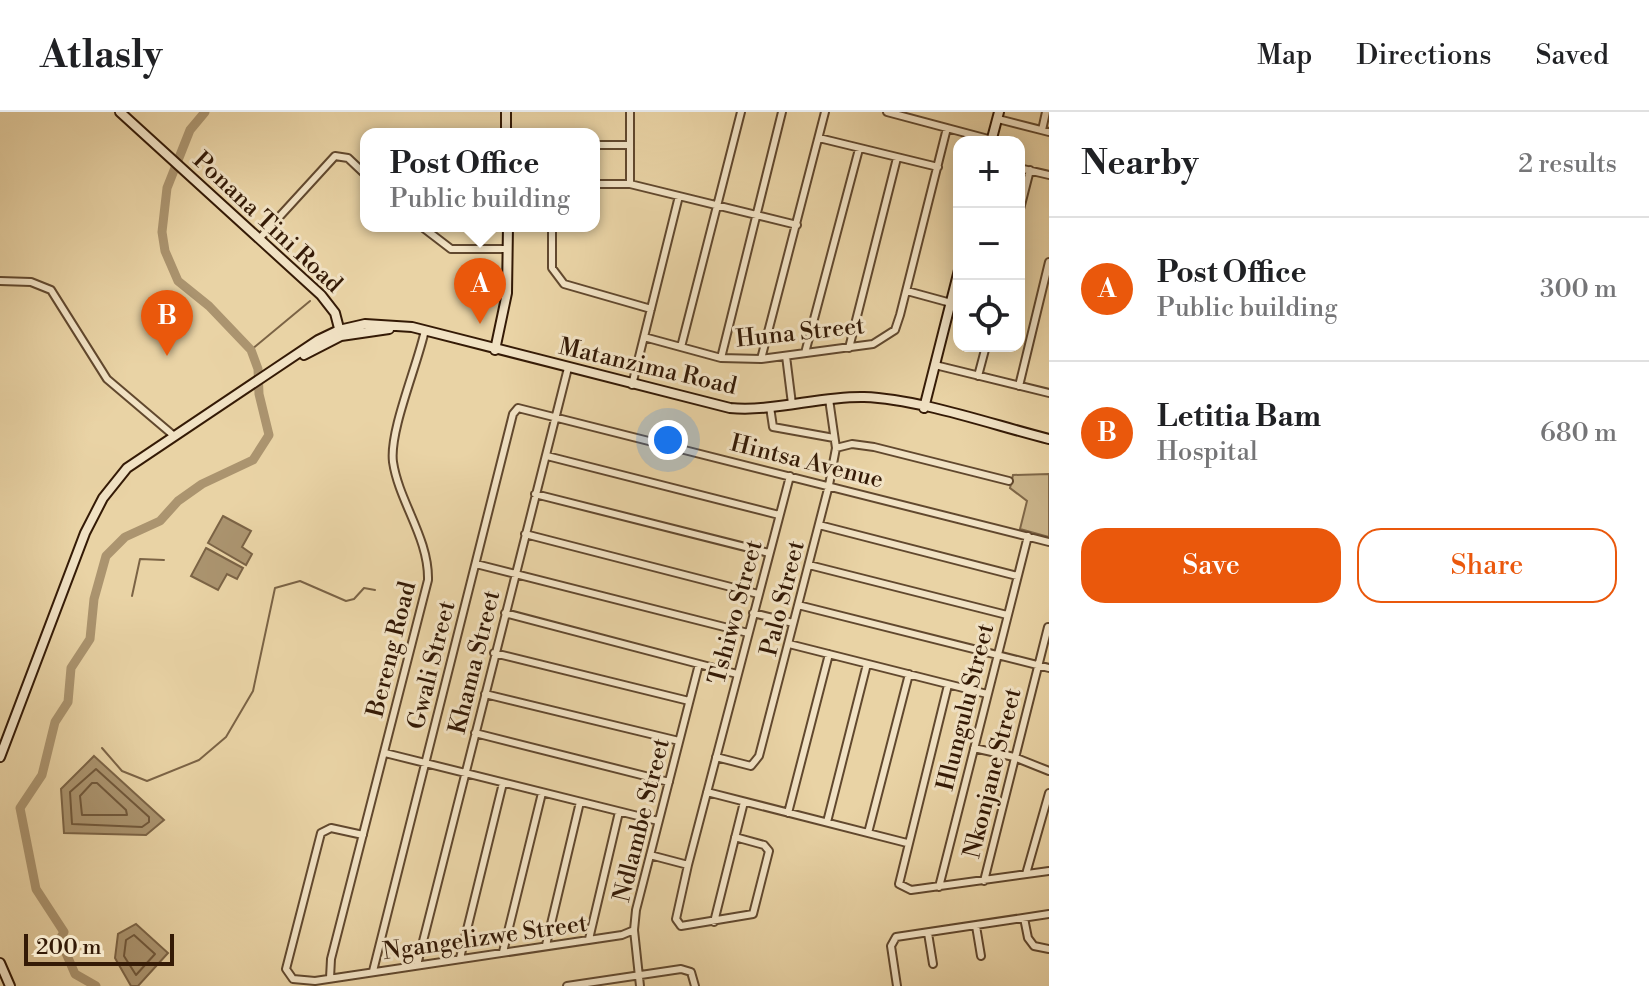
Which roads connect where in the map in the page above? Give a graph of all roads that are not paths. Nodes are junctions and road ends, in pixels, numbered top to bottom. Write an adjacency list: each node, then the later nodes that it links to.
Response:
1 (120, 112): 33 (street, Ponana Tini Road)
2 (630, 112): 15 (street)
3 (741, 112): 26 (street)
4 (782, 112): 28 (street)
5 (825, 112): 13 (street)
6 (887, 112): 9 (street)
7 (1046, 112): 10 (street)
8 (998, 116): 10 (street); 12 (street)
9 (947, 128): 11 (street); 18 (street, Huna Street)
10 (1045, 131)
11 (975, 136)
12 (993, 136)
13 (819, 138): 16 (street); 29 (street)
14 (600, 145): 15 (street)
15 (630, 145): 24 (street)
16 (859, 149): 17 (street); 48 (street)
17 (897, 158): 18 (street); 45 (street)
18 (938, 167): 38 (street, Huna Street)
19 (360, 169): 33 (street)
20 (1025, 169): 21 (street)
21 (1030, 170): 22 (street); 27 (street)
22 (1049, 175)
23 (600, 184): 24 (street)
24 (630, 184): 25 (street)
25 (679, 196): 26 (street); 40 (street)
26 (719, 205): 28 (street); 44 (street)
27 (1020, 208)
28 (757, 215): 29 (street); 50 (street)
29 (797, 225): 51 (street)
30 (429, 232): 34 (street)
31 (508, 232): 34 (street)
32 (552, 232): 40 (street)
33 (259, 239): 41 (street, Ponana Tini Road)
34 (508, 249): 46 (street)
35 (1049, 262): 56 (street)
36 (957, 280): 39 (street)
37 (0, 281): 63 (street)
38 (907, 291): 39 (street); 45 (street, Huna Street)
39 (951, 303): 52 (street)
40 (651, 309): 43 (street)
41 (340, 333): 42 (street, Matanzima Road); 63 (street, Matanzima Road)
42 (426, 333): 46 (street, Matanzima Road); 107 (street, Bereng Road)
43 (644, 337): 44 (street, Huna Street); 55 (street)
44 (681, 347): 50 (street, Huna Street)
45 (849, 348): 48 (street, Huna Street)
46 (495, 350): 53 (street, Matanzima Road)
47 (984, 352): 54 (street)
48 (805, 353): 49 (street, Huna Street)
49 (786, 356): 51 (street, Huna Street); 59 (street)
50 (721, 358): 51 (street, Huna Street)
51 (761, 359)
52 (935, 365): 54 (street); 61 (street)
53 (568, 368): 55 (street, Matanzima Road); 62 (street, Khama Street)
54 (978, 376): 56 (street)
55 (632, 385): 60 (street, Matanzima Road)
56 (1019, 386): 57 (street)
57 (1049, 393)
58 (829, 399): 59 (street, Matanzima Road); 61 (street, Matanzima Road); 64 (street, Palo Street)
59 (792, 404): 60 (street, Matanzima Road)
60 (770, 407): 64 (street)
61 (924, 408): 65 (street, Matanzima Road)
62 (556, 416): 67 (street, Khama Street); 68 (street, Hintsa Avenue); 78 (street, Gwali Street)
63 (173, 435): 108 (street, Matanzima Road)
64 (834, 438): 66 (street, Palo Street)
65 (1049, 439)
66 (836, 448): 69 (street); 70 (street, Palo Street)
67 (547, 456): 71 (street, Khama Street); 72 (street)
68 (790, 476): 70 (street, Hintsa Avenue); 72 (street, Tshiwo Street)
69 (1009, 481)
70 (829, 485): 73 (street, Palo Street); 75 (street, Hintsa Avenue)
71 (535, 494): 74 (street, Khama Street); 77 (street)
72 (779, 515): 77 (street, Tshiwo Street)
73 (819, 525): 79 (street, Palo Street); 81 (street)
74 (525, 534): 80 (street, Khama Street); 82 (street)
75 (1028, 536): 76 (street, Hintsa Avenue); 81 (street, Hlungulu Street)
76 (1049, 542)
77 (769, 553): 82 (street, Tshiwo Street)
78 (476, 564): 80 (street); 111 (street, Gwali Street)
79 (809, 565): 83 (street, Palo Street); 86 (street)
80 (515, 573): 84 (street, Khama Street); 89 (street)
81 (1017, 576): 86 (street, Hlungulu Street)
82 (758, 594): 85 (street, Tshiwo Street)
83 (798, 605): 87 (street, Palo Street); 93 (street)
84 (505, 613): 91 (street, Khama Street); 94 (street)
85 (753, 613): 87 (street); 89 (street, Tshiwo Street)
86 (1007, 615): 93 (street, Hlungulu Street)
87 (793, 623): 90 (street, Palo Street)
88 (1048, 627): 96 (street, Nkonjane Street)
89 (748, 633): 98 (street, Tshiwo Street)
90 (789, 644): 92 (street); 109 (street, Palo Street)
91 (494, 653): 101 (street, Khama Street); 103 (street)
92 (829, 654): 95 (street); 122 (street)
93 (997, 655): 96 (street); 102 (street, Hlungulu Street)
94 (699, 664): 98 (street); 103 (street, Ndlambe Street)
95 (867, 664): 99 (street); 124 (street)
96 (1038, 665): 97 (street); 110 (street, Nkonjane Street)
97 (1049, 668)
98 (737, 674): 109 (street, Tshiwo Street)
99 (909, 674): 100 (street); 125 (street)
100 (948, 685): 102 (street); 128 (street)
101 (485, 694): 104 (street, Khama Street); 105 (street)
102 (987, 694): 106 (street, Hlungulu Street)
103 (689, 701): 105 (street, Ndlambe Street)
104 (475, 733): 113 (street, Khama Street); 114 (street)
105 (679, 741): 114 (street, Ndlambe Street)
106 (974, 748): 110 (street); 134 (street, Hlungulu Street)
107 (385, 753): 111 (street); 126 (street, Bereng Road)
108 (0, 757)
109 (716, 757): 116 (street, Tshiwo Street)
110 (1014, 757): 112 (street); 133 (street, Nkonjane Street)
111 (425, 762): 113 (street); 150 (street, Gwali Street)
112 (1049, 771)
113 (464, 772): 115 (street); 149 (street, Khama Street)
114 (669, 782): 123 (street, Ndlambe Street)
115 (503, 783): 117 (street); 146 (street)
116 (707, 792): 120 (street); 130 (street, Tshiwo Street)
117 (542, 793): 119 (street); 144 (street)
118 (1049, 793): 132 (street)
119 (580, 802): 121 (street); 142 (street)
120 (744, 802): 122 (street); 127 (street)
121 (619, 812): 123 (street); 141 (street)
122 (788, 813): 124 (street)
123 (658, 821): 129 (street, Ndlambe Street)
124 (827, 822): 125 (street)
125 (868, 833): 128 (street)
126 (363, 835): 152 (street, Bereng Road); 152 (street, Ngangelizwe Street)
127 (735, 837): 137 (street); 137 (street)
128 (907, 843): 134 (street)
129 (650, 855): 130 (street); 139 (street, Ndlambe Street)
130 (688, 865): 137 (street, Tshiwo Street)
131 (1049, 871): 132 (street)
132 (1026, 874): 133 (street)
133 (984, 881): 134 (street)
134 (939, 887)
135 (1049, 914): 136 (street)
136 (1024, 918): 138 (street); 143 (street)
137 (714, 922)
138 (976, 926): 140 (street); 145 (street)
139 (634, 930): 141 (street, Ngangelizwe Street); 151 (street, Ndlambe Street)
140 (928, 933): 148 (street); 158 (street)
141 (589, 939): 142 (street, Ngangelizwe Street)
142 (546, 945): 144 (street, Ngangelizwe Street)
143 (1049, 949)
144 (503, 952): 146 (street, Ngangelizwe Street)
145 (981, 956)
146 (460, 958): 149 (street, Ngangelizwe Street)
147 (0, 963): 154 (street)
148 (933, 964)
149 (417, 965): 150 (street, Ngangelizwe Street)
150 (373, 971): 152 (street, Ngangelizwe Street)
151 (641, 976): 153 (street); 156 (street, Ndlambe Street); 157 (street)
152 (330, 978)
153 (576, 985): 155 (street)
154 (10, 986)
155 (567, 986)
156 (640, 986)
157 (695, 986)
158 (897, 986)

